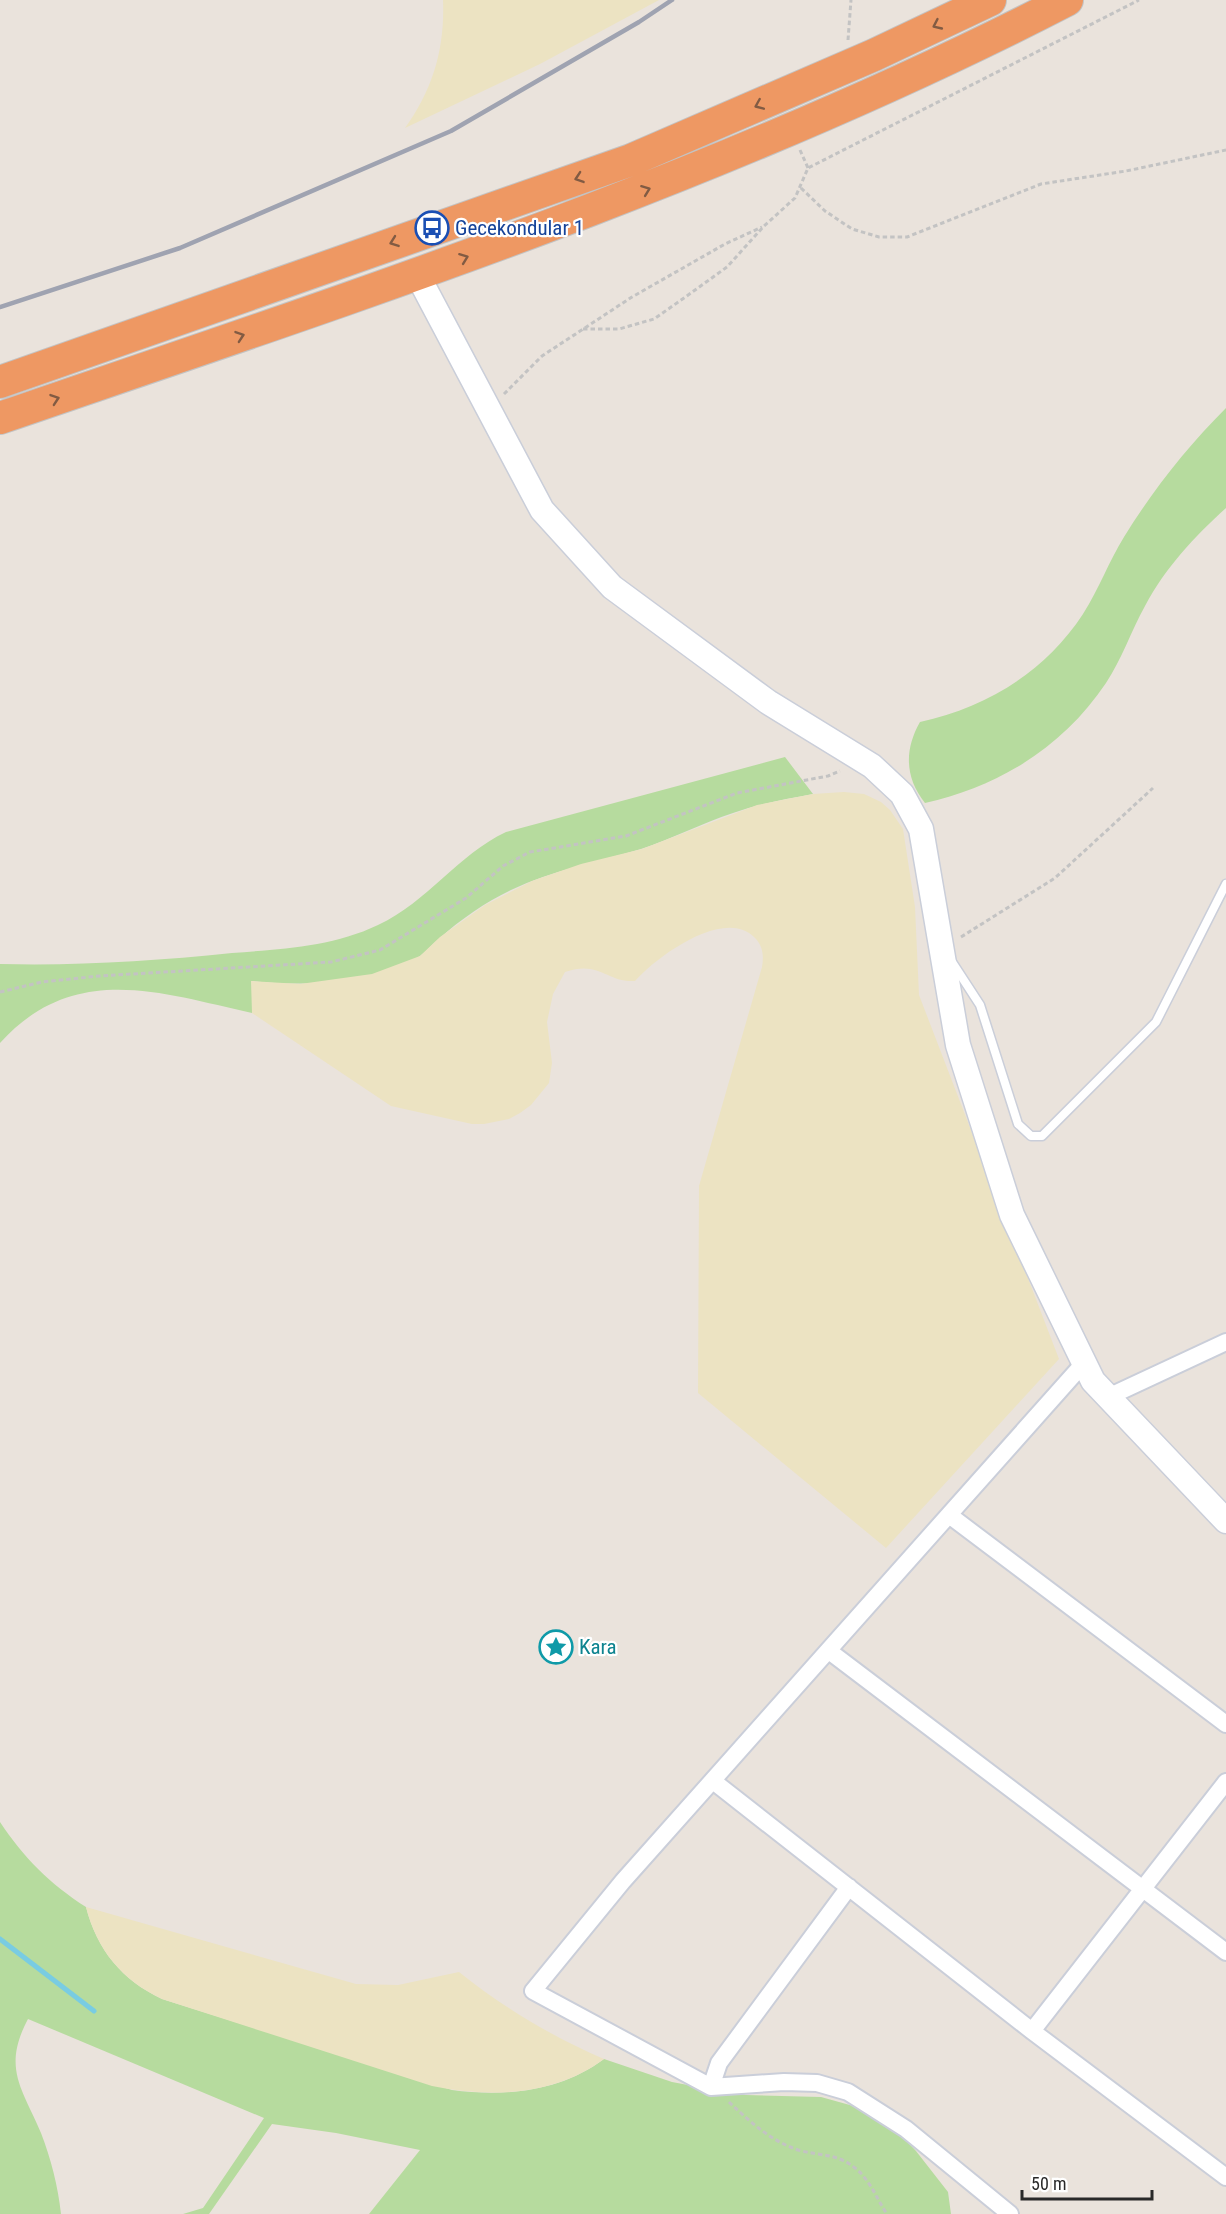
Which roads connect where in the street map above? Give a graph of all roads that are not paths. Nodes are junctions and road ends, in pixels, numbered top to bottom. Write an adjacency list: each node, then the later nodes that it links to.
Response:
1 (990, 0): 4 (highway, one-way to 4)
2 (1067, 0): 3 (highway, one-way to 2)
3 (418, 276): 5 (highway, one-way to 3); 7 (street)
4 (0, 382)
5 (0, 418)
6 (1226, 884): 7 (lane)
7 (942, 949): 9 (street)
8 (1226, 1342): 10 (street)
9 (1084, 1363): 10 (street); 11 (street)
10 (1108, 1397): 12 (street)
11 (949, 1515): 13 (street); 14 (street)
12 (1226, 1521)
13 (829, 1651): 15 (street); 18 (street)
14 (1226, 1724)
15 (713, 1780): 17 (street); 21 (street)
16 (1226, 1782): 18 (street)
17 (849, 1887): 20 (street); 21 (street)
18 (1143, 1889): 19 (street); 20 (street)
19 (1226, 1952)
20 (1032, 2031): 22 (street)
21 (711, 2087): 23 (street)
22 (1226, 2177)
23 (1010, 2214)

